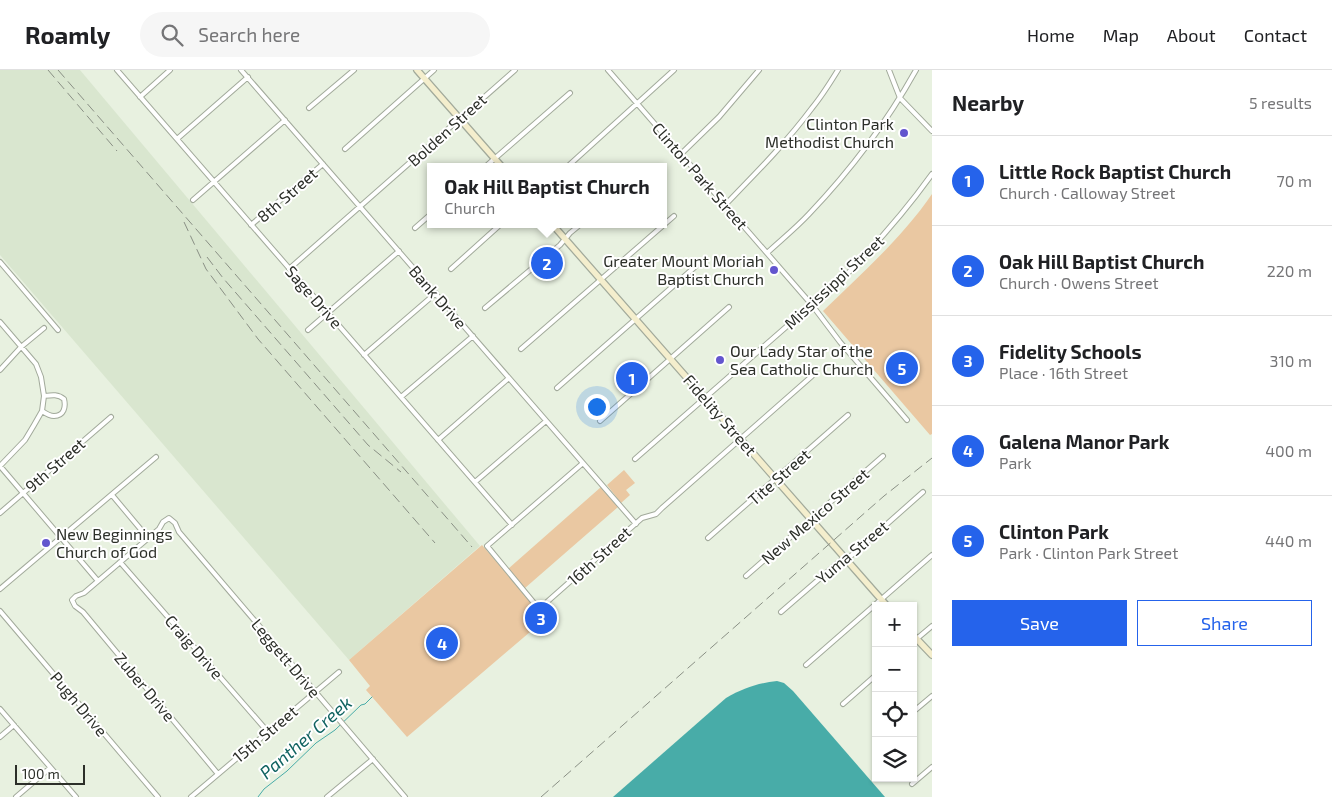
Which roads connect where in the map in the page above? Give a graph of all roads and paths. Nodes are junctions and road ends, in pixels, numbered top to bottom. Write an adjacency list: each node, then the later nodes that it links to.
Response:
1 (117, 70): 17 (street, Sage Drive)
2 (170, 70): 17 (street)
3 (241, 70): 14 (street, Bank Drive)
4 (354, 70): 20 (street)
5 (417, 70): 15 (main road)
6 (434, 70): 15 (street)
7 (515, 70): 21 (street, Bolden Street)
8 (608, 70): 19 (street, Clinton Park Street)
9 (674, 70): 19 (street)
10 (759, 70): 26 (street)
11 (838, 70): 35 (street)
12 (889, 70): 18 (street)
13 (916, 70): 18 (street)
14 (248, 78): 22 (street, Bank Drive); 24 (street)
15 (424, 78): 21 (main road); 25 (street)
16 (570, 93): 27 (street)
17 (140, 97): 24 (street, Sage Drive)
18 (900, 98): 23 (street); 48 (street)
19 (637, 104): 26 (street, Clinton Park Street); 30 (street)
20 (310, 108)
21 (459, 119): 27 (main road); 36 (street, Bolden Street)
22 (285, 120): 31 (street, Bank Drive); 33 (street)
23 (932, 132)
24 (177, 139): 33 (street, Sage Drive)
25 (345, 149)
26 (680, 154): 35 (street, Clinton Park Street)
27 (494, 159): 28 (street); 29 (main road)
28 (490, 163)
29 (498, 163)
30 (571, 163)
31 (323, 164): 36 (street, Bank Drive); 40 (street, 8th Street)
32 (932, 174): 55 (street, Mississippi Street)
33 (214, 182): 34 (street); 40 (street, Sage Drive)
34 (193, 200)
35 (724, 205): 48 (street, Clinton Park Street)
36 (361, 207): 47 (street, Bank Drive); 51 (street)
37 (674, 216): 39 (street)
38 (427, 218): 41 (street)
39 (667, 222)
40 (252, 225): 51 (street, Sage Drive)
41 (415, 228)
42 (497, 228): 52 (street)
43 (555, 228): 46 (main road, Fidelity Street)
44 (577, 228): 46 (street)
45 (660, 228): 53 (street)
46 (565, 239): 53 (main road, Fidelity Street); 57 (street)
47 (399, 251): 54 (street, Bank Drive); 58 (street)
48 (767, 253): 55 (street, Clinton Park Street)
49 (0, 262): 62 (street)
50 (696, 266): 59 (street)
51 (289, 269): 58 (street, Sage Drive)
52 (451, 269)
53 (600, 279): 59 (main road, Fidelity Street); 66 (street)
54 (436, 293): 64 (street, Bank Drive); 67 (street)
55 (812, 305): 75 (street, Mississippi Street); 80 (street, Clinton Park Street)
56 (729, 307): 68 (street)
57 (485, 308)
58 (328, 312): 63 (street); 67 (street, Sage Drive)
59 (635, 319): 68 (main road, Fidelity Street); 72 (street)
60 (0, 322): 65 (street)
61 (44, 328): 65 (street)
62 (58, 330)
63 (308, 330)
64 (473, 336): 71 (street, Bank Drive); 74 (street)
65 (21, 347): 69 (street); 73 (street)
66 (521, 349)
67 (364, 355): 74 (street, Sage Drive)
68 (671, 359): 75 (main road, Fidelity Street); 81 (street)
69 (0, 370)
70 (812, 376): 82 (street, 16th Street)
71 (509, 378): 79 (street, Bank Drive); 83 (street)
72 (557, 388)
73 (44, 396): 76 (street); 76 (street)
74 (401, 397): 83 (street, Sage Drive)
75 (705, 399): 82 (main road, Fidelity Street); 86 (street, Mississippi Street)
76 (42, 411): 88 (street)
77 (848, 415): 89 (street, Tite Street)
78 (111, 417): 92 (street, 9th Street)
79 (546, 420): 87 (street, Bank Drive); 90 (street)
80 (907, 420)
81 (600, 421)
82 (741, 438): 89 (main road, Fidelity Street); 97 (street, 16th Street)
83 (438, 440): 90 (street, Sage Drive)
84 (884, 456): 95 (street, New Mexico Street)
85 (156, 457): 93 (street)
86 (635, 459)
87 (583, 463): 96 (street); 97 (street, Bank Drive)
88 (0, 466): 92 (street)
89 (776, 479): 95 (main road, Fidelity Street); 100 (street, Tite Street)
90 (475, 482): 96 (street, Sage Drive)
91 (923, 492): 102 (street, Yuma Street)
92 (23, 493): 94 (street, 9th Street); 98 (street)
93 (112, 495): 98 (street); 99 (street)
94 (0, 513)
95 (811, 520): 102 (main road, Fidelity Street); 104 (street, New Mexico Street)
96 (512, 524): 97 (street, 16th Street)
97 (636, 524)
98 (61, 538): 105 (street); 106 (street)
99 (148, 538): 103 (street); 118 (street, Leggett Drive)
100 (708, 538)
101 (932, 555): 107 (street)
102 (847, 558): 107 (main road, Fidelity Street); 110 (street, Yuma Street)
103 (120, 562): 105 (street); 124 (street, Craig Drive)
104 (746, 576)
105 (98, 581): 129 (street, Zuber Drive)
106 (0, 589)
107 (881, 599): 108 (main road, Fidelity Street); 115 (street)
108 (884, 602)
109 (0, 611): 133 (street, Pugh Drive)
110 (781, 612)
111 (932, 626): 112 (street)
112 (917, 637)
113 (917, 642): 114 (main road)
114 (932, 655)
115 (806, 665)
116 (339, 672): 118 (street, 15th Street)
117 (872, 679): 120 (street)
118 (315, 692): 124 (street, 15th Street); 126 (street, Leggett Drive)
119 (932, 696): 122 (street)
120 (843, 704)
121 (0, 709): 123 (street)
122 (917, 709)
123 (14, 725): 125 (street); 128 (street)
124 (268, 732): 129 (street, 15th Street)
125 (0, 737)
126 (372, 759): 135 (street); 136 (street, Leggett Drive)
127 (932, 767): 130 (street)
128 (50, 768): 131 (street); 132 (street)
129 (218, 774): 134 (street, 15th Street)
130 (912, 784)
131 (16, 797)
132 (76, 797)
133 (158, 797)
134 (191, 797)
135 (327, 797)
136 (405, 797)

